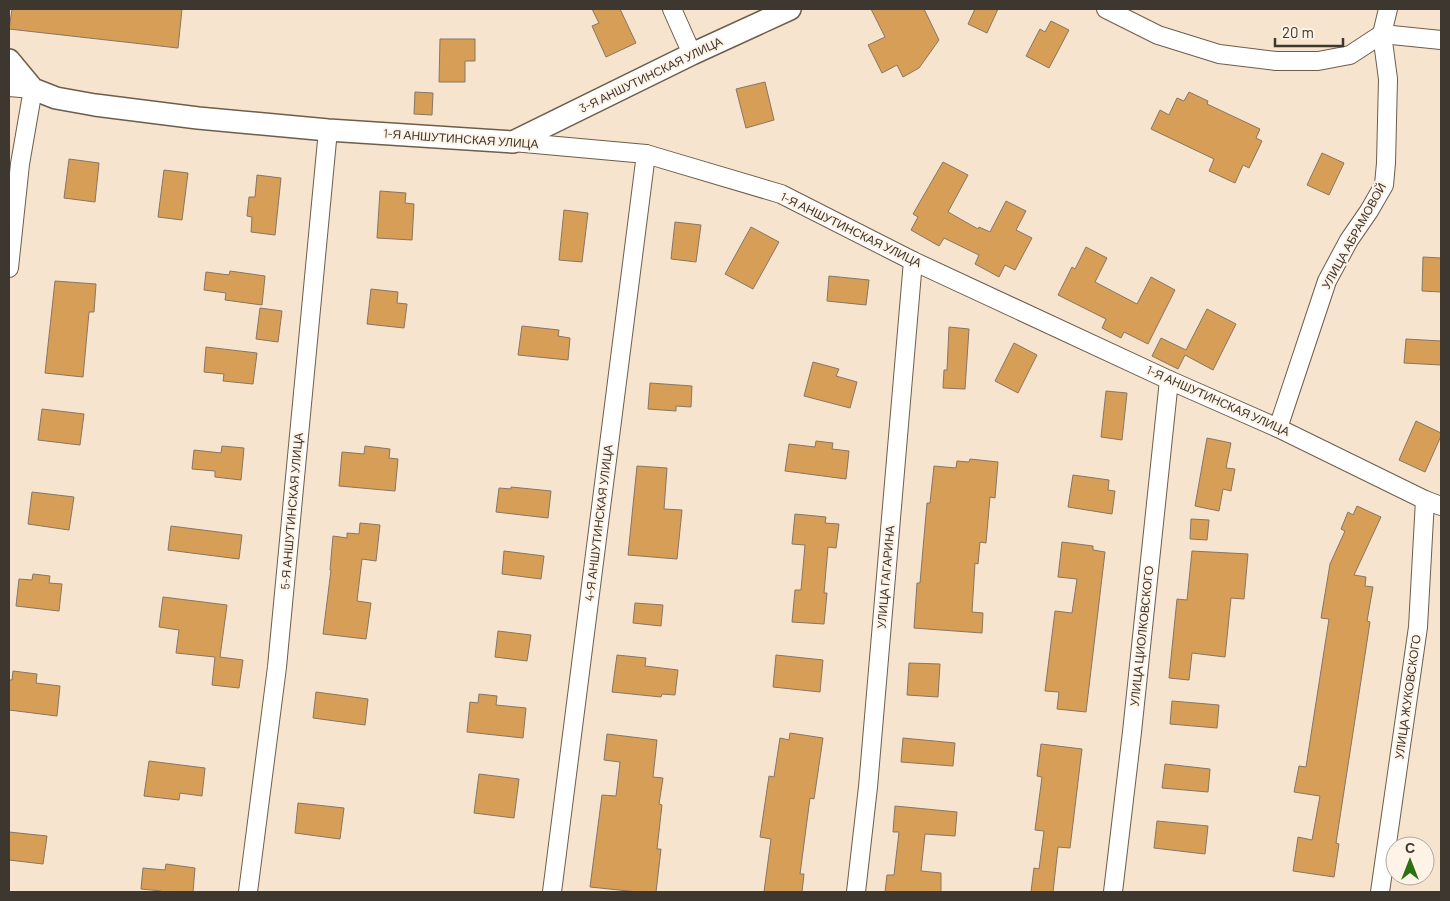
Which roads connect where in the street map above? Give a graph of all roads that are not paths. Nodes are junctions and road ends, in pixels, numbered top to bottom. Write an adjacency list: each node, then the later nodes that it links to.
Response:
1 (672, 9): 7 (street)
2 (790, 9): 7 (street, 3-Я АНШУТИНСКАЯ УЛИЦА)
3 (1106, 9): 5 (street)
4 (1388, 9): 5 (street, УЛИЦА АБРАМОВОЙ)
5 (1382, 34): 6 (street); 17 (street, УЛИЦА АБРАМОВОЙ)
6 (1441, 40)
7 (692, 54): 12 (street, 3-Я АНШУТИНСКАЯ УЛИЦА)
8 (9, 60): 10 (street)
9 (9, 87): 10 (street, 1-Я АНШУТИНСКАЯ УЛИЦА)
10 (33, 89): 11 (street, 1-Я АНШУТИНСКАЯ УЛИЦА); 15 (street)
11 (328, 130): 12 (street, 1-Я АНШУТИНСКАЯ УЛИЦА); 20 (street, 5-Я АНШУТИНСКАЯ УЛИЦА)
12 (514, 142): 13 (street, 1-Я АНШУТИНСКАЯ УЛИЦА)
13 (646, 154): 14 (street, 1-Я АНШУТИНСКАЯ УЛИЦА); 21 (street, 4-Я АНШУТИНСКАЯ УЛИЦА)
14 (912, 260): 16 (street, 1-Я АНШУТИНСКАЯ УЛИЦА); 22 (street, УЛИЦА ГАГАРИНА)
15 (9, 268)
16 (1169, 380): 17 (street, 1-Я АНШУТИНСКАЯ УЛИЦА); 23 (street, УЛИЦА ЦИОЛКОВСКОГО)
17 (1278, 428): 18 (street, 1-Я АНШУТИНСКАЯ УЛИЦА)
18 (1425, 500): 19 (street, 1-Я АНШУТИНСКАЯ УЛИЦА); 24 (street, УЛИЦА ЖУКОВСКОГО)
19 (1441, 506)
20 (248, 892)
21 (552, 892)
22 (856, 892)
23 (1113, 892)
24 (1380, 892)

